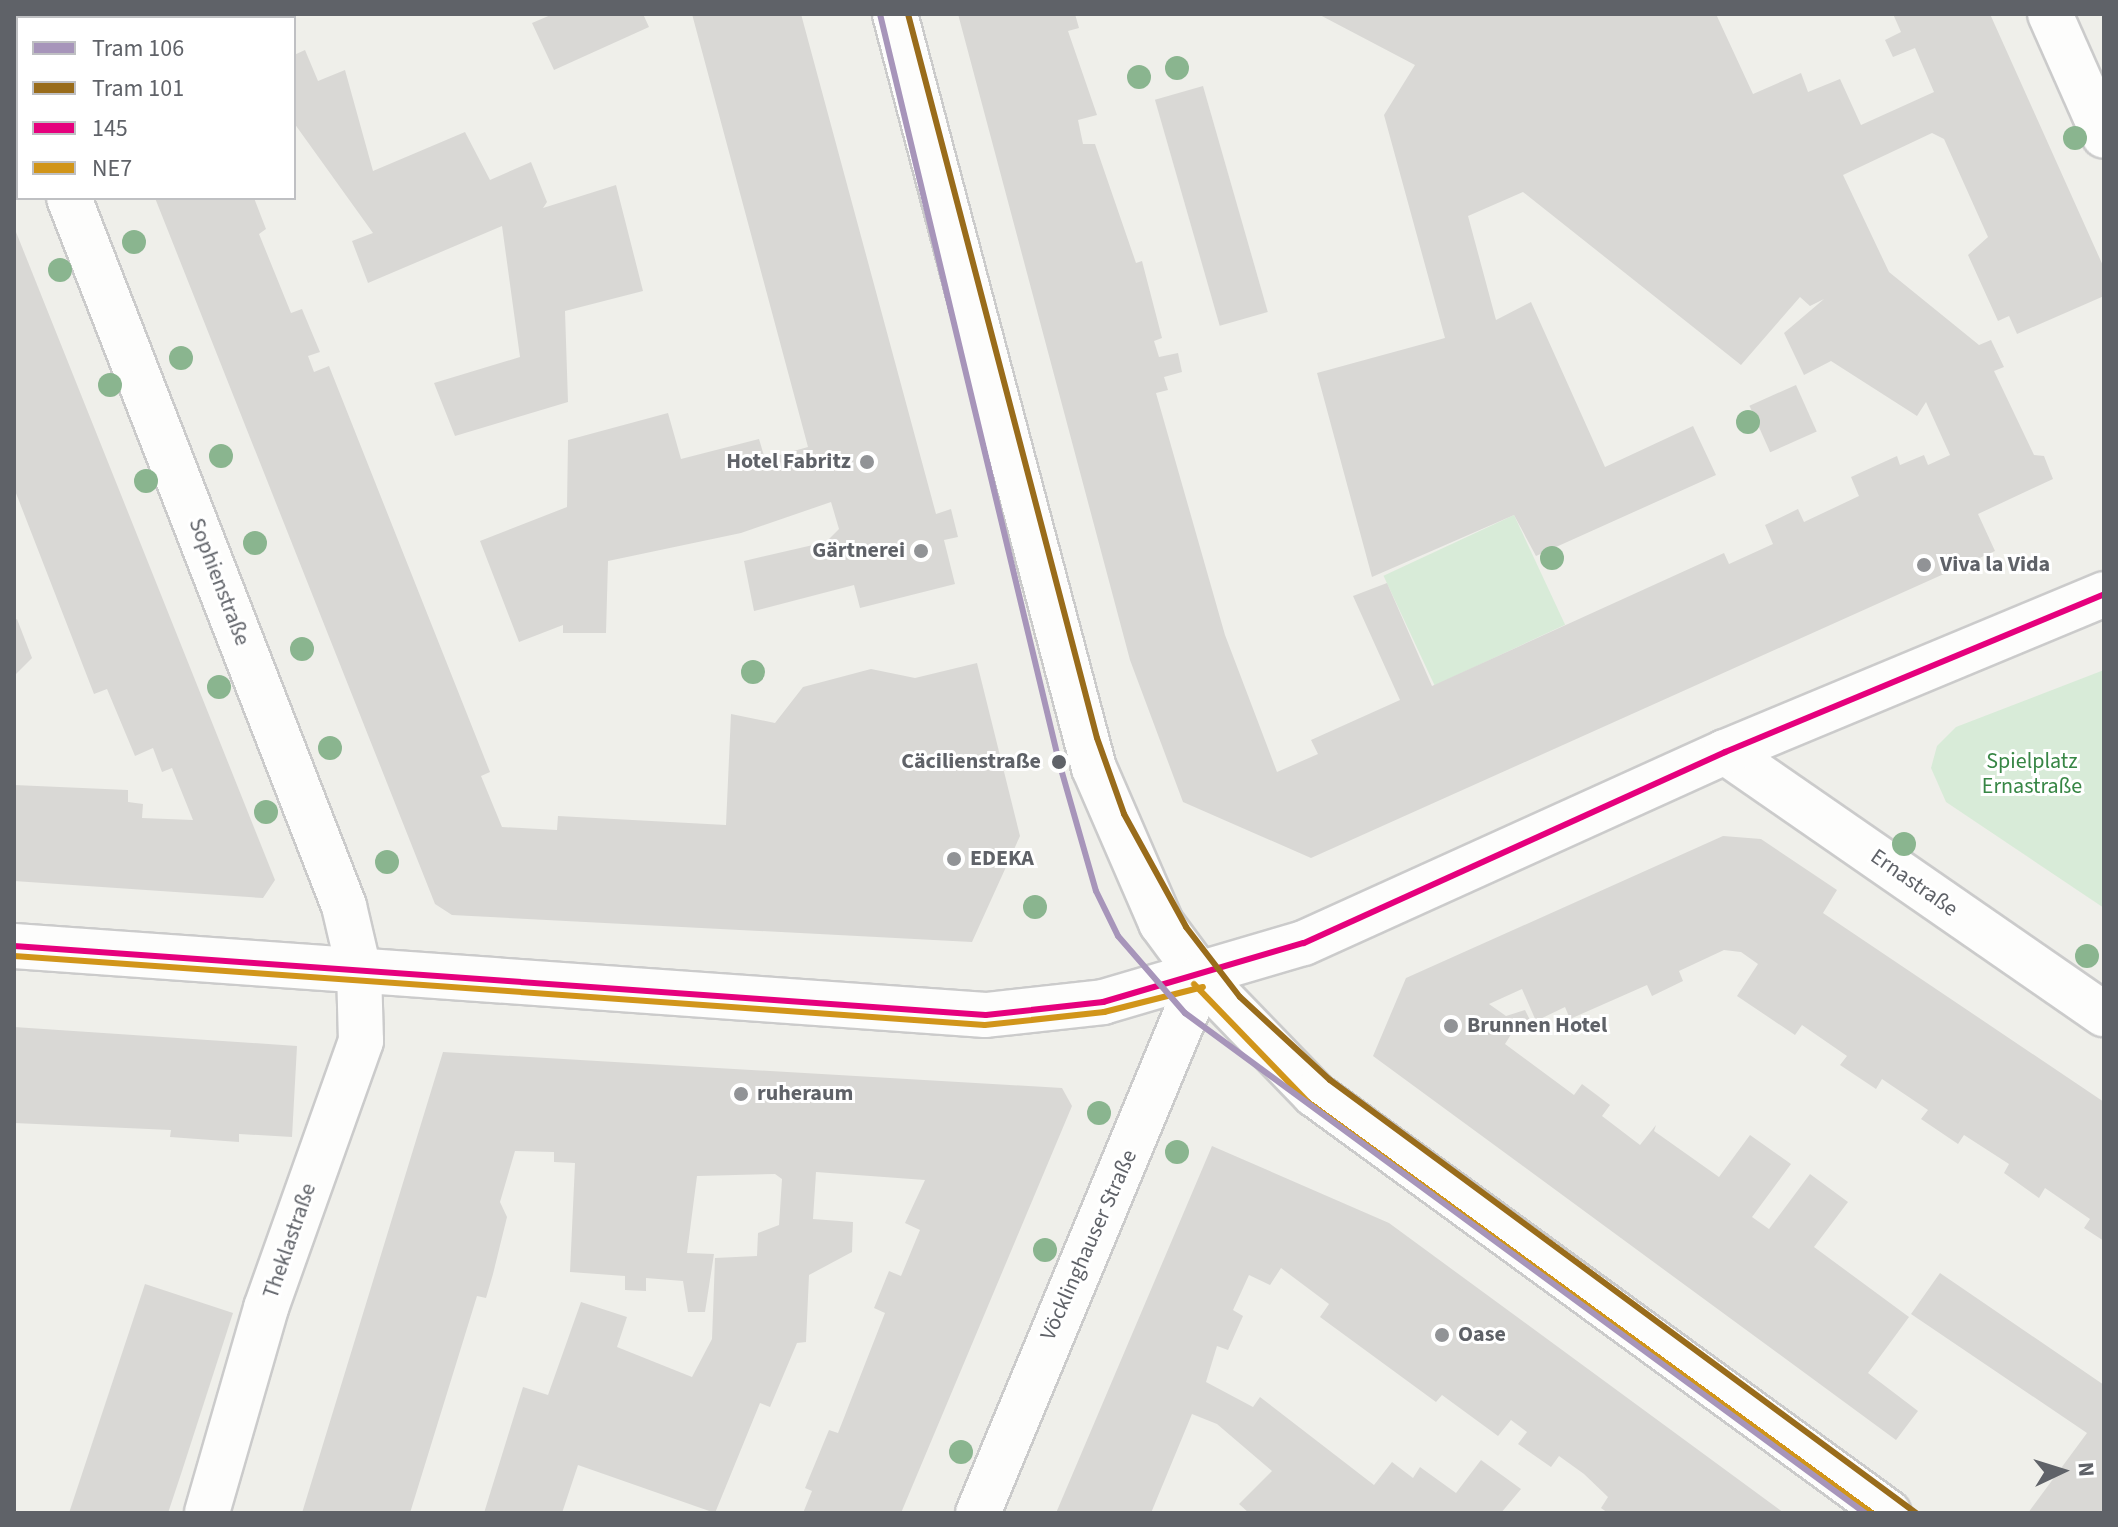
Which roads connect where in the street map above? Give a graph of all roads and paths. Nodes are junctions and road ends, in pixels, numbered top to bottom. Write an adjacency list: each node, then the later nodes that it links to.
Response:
1 (895, 14): 9 (street)
2 (2050, 14): 3 (street)
3 (2104, 136)
4 (70, 200): 8 (street, Sophienstraße)
5 (2104, 594): 6 (street)
6 (1725, 752): 9 (street); 10 (street, Ernastraße)
7 (14, 946): 8 (street)
8 (359, 970): 9 (street); 11 (street, Theklastraße)
9 (1201, 977): 12 (street, Vöcklinghauser Straße); 13 (street)
10 (2104, 1014)
11 (207, 1513)
12 (978, 1513)
13 (1889, 1513)

